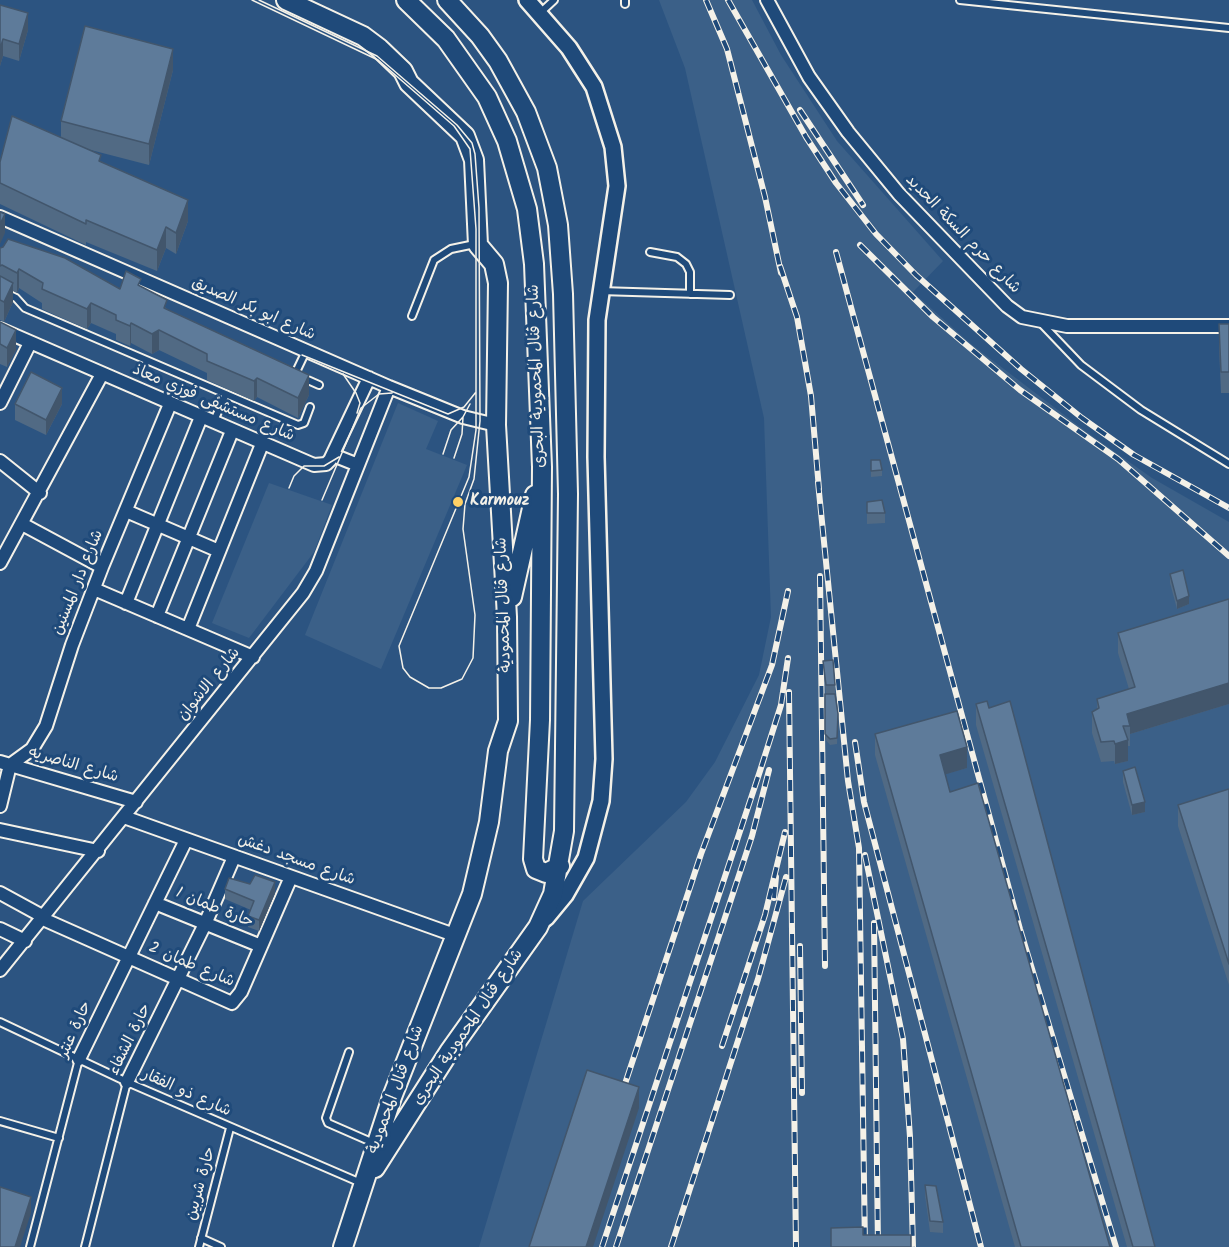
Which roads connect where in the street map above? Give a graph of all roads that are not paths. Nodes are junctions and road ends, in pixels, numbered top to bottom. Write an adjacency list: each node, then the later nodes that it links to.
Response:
1 (286, 0): 11 (main road)
2 (406, 0): 41 (main road, شارع قنال المحمودية البحرى)
3 (447, 0): 64 (main road, شارع قنال المحمودية البحرى)
4 (527, 0): 8 (street)
5 (554, 0): 8 (lane)
6 (767, 0): 18 (street, شارع حرم السكة الحديد)
7 (960, 0): 9 (lane)
8 (540, 13): 14 (street)
9 (1229, 28)
10 (0, 217): 22 (street, شارع ابو بكر الصديق)
11 (478, 245): 17 (lane); 34 (main road, شارع قنال المحمودية)
12 (650, 252): 15 (lane)
13 (0, 290): 29 (lane)
14 (600, 291): 15 (lane); 70 (street)
15 (690, 294): 16 (lane)
16 (730, 295)
17 (412, 316)
18 (1041, 322): 19 (street, شارع حرم السكة الحديد); 39 (lane)
19 (1229, 326)
20 (0, 329): 21 (street, شارع مستشفى فوزي معاذ)
21 (30, 343): 24 (street, شارع مستشفى فوزي معاذ); 30 (street)
22 (306, 351): 25 (lane); 26 (street, شارع ابو بكر الصديق)
23 (285, 369): 25 (lane)
24 (102, 374): 31 (street, شارع مستشفى فوزي معاذ); 42 (street)
25 (295, 374): 27 (lane)
26 (369, 378): 28 (street, شارع ابو بكر الصديق); 37 (street)
27 (319, 385)
28 (389, 387): 34 (street, شارع ابو بكر الصديق); 40 (street, شارع الاشوان)
29 (226, 394): 32 (lane); 33 (lane)
30 (0, 403)
31 (170, 404): 33 (street, شارع مستشفى فوزي معاذ); 43 (street, شارع دار المسنين)
32 (310, 406)
33 (207, 420): 35 (street, شارع مستشفى فوزي معاذ); 45 (street)
34 (496, 425): 53 (main road, شارع قنال المحمودية)
35 (232, 431): 36 (street, شارع مستشفى فوزي معاذ); 46 (street)
36 (262, 444): 37 (street, شارع مستشفى فوزي معاذ); 47 (street)
37 (333, 455): 40 (street)
38 (0, 461): 42 (street)
39 (1229, 464)
40 (358, 465): 55 (street, شارع الاشوان)
41 (542, 467): 53 (main road); 64 (main road, شارع قنال المحمودية البحرى)
42 (40, 493): 44 (street)
43 (126, 511): 45 (street); 49 (street, شارع دار المسنين)
44 (22, 524): 48 (street); 49 (street)
45 (158, 525): 46 (street); 51 (street)
46 (189, 538): 47 (street); 52 (street)
47 (219, 551): 54 (street)
48 (0, 563)
49 (102, 567): 50 (street, شارع دار المسنين)
50 (94, 589): 51 (street); 56 (street, شارع دار المسنين)
51 (126, 603): 52 (street)
52 (157, 616): 54 (street)
53 (507, 617): 72 (main road, شارع قنال المحمودية)
54 (188, 629): 55 (street)
55 (253, 657): 57 (street, شارع الاشوان)
56 (5, 764): 57 (street, شارع الناصريه); 58 (street)
57 (136, 802): 59 (street, شارع الاشوان)
58 (0, 806)
59 (124, 817): 61 (street, شارع مسجد دغش); 62 (street, شارع الاشوان)
60 (0, 830): 62 (street)
61 (186, 840): 63 (street, شارع مسجد دغش); 67 (street, حارة عنتر)
62 (98, 851): 68 (street, شارع الاشوان)
63 (234, 857): 65 (street, شارع مسجد دغش); 69 (street, حارة الشفاء)
64 (560, 866): 70 (main road, شارع قنال المحمودية البحرى)
65 (291, 877): 72 (street, شارع مسجد دغش); 74 (street, شارع طمان 2)
66 (0, 893): 68 (street, شارع طمان 2)
67 (155, 903): 69 (street, حارة طمان 1); 75 (street, حارة عنتر)
68 (44, 918): 73 (street, شارع الاشوان); 75 (street, شارع طمان 2)
69 (205, 924): 74 (street, حارة طمان 1); 77 (street, حارة الشفاء)
70 (538, 927): 86 (main road, شارع قنال المحمودية البحرى)
71 (0, 929): 73 (street)
72 (457, 936): 85 (main road, شارع قنال المحمودية)
73 (25, 941): 76 (street, شارع الاشوان)
74 (261, 946): 77 (street, شارع طمان 2)
75 (129, 958): 77 (street, شارع طمان 2); 80 (street, حارة عنتر)
76 (1, 968)
77 (178, 980): 81 (street, حارة الشفاء)
78 (0, 1022): 80 (lane, شارع ذو الفقار)
79 (349, 1052): 85 (lane)
80 (79, 1059): 81 (lane, شارع ذو الفقار); 84 (lane, حارة عنتر)
81 (127, 1082): 83 (lane, شارع ذو الفقار); 89 (lane, حارة الشفاء)
82 (0, 1121): 84 (lane)
83 (230, 1128): 86 (lane, شارع ذو الفقار); 87 (lane, حارة شربين)
84 (58, 1138): 88 (lane, حارة عنتر)
85 (376, 1144): 86 (main road, شارع قنال المحمودية)
86 (364, 1185): 92 (main road, شارع قنال المحمودية)
87 (201, 1238): 90 (lane, حارة شربين); 91 (lane)
88 (30, 1247)
89 (85, 1247)
90 (199, 1247)
91 (221, 1247)
92 (343, 1247)

